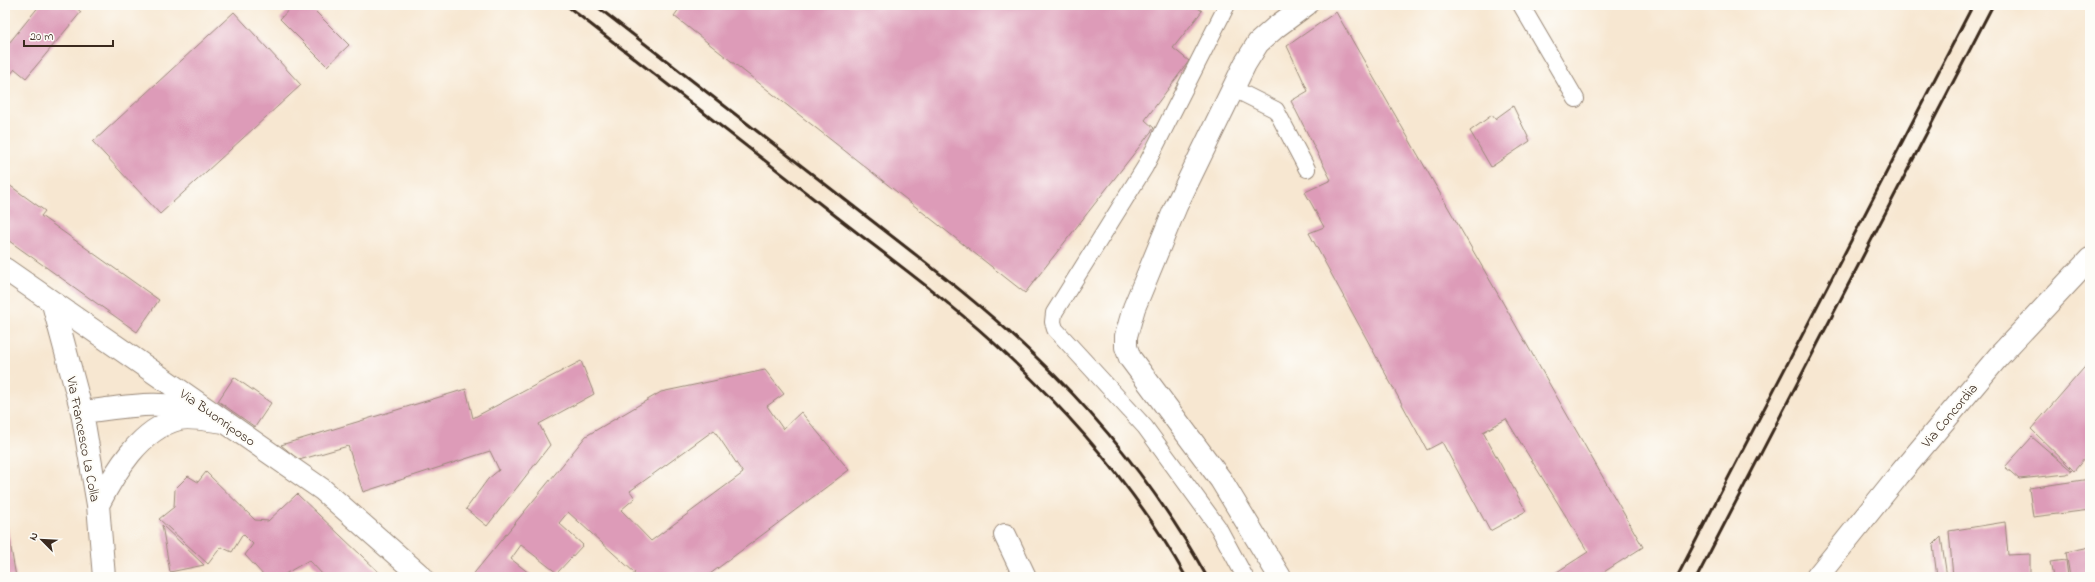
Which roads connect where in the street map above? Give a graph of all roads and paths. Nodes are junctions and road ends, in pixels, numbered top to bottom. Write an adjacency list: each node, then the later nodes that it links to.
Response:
1 (1227, 5): 17 (lane)
2 (1306, 5): 4 (street)
3 (1521, 5): 5 (lane)
4 (1232, 88): 6 (lane); 18 (street)
5 (1576, 99)
6 (1307, 169)
7 (2090, 259): 19 (street, Via Concordia)
8 (5, 269): 9 (street, Via Buonriposo)
9 (54, 304): 10 (street, Via Francesco La Colla); 11 (street, Via Buonriposo)
10 (82, 412): 11 (street); 12 (street, Via Francesco La Colla)
11 (225, 422): 12 (street); 15 (street, Via Buonriposo)
12 (98, 505): 14 (street, Via Francesco La Colla)
13 (1004, 535): 16 (street)
14 (104, 577)
15 (422, 577)
16 (1024, 577)
17 (1245, 577)
18 (1280, 577)
19 (1817, 577)

